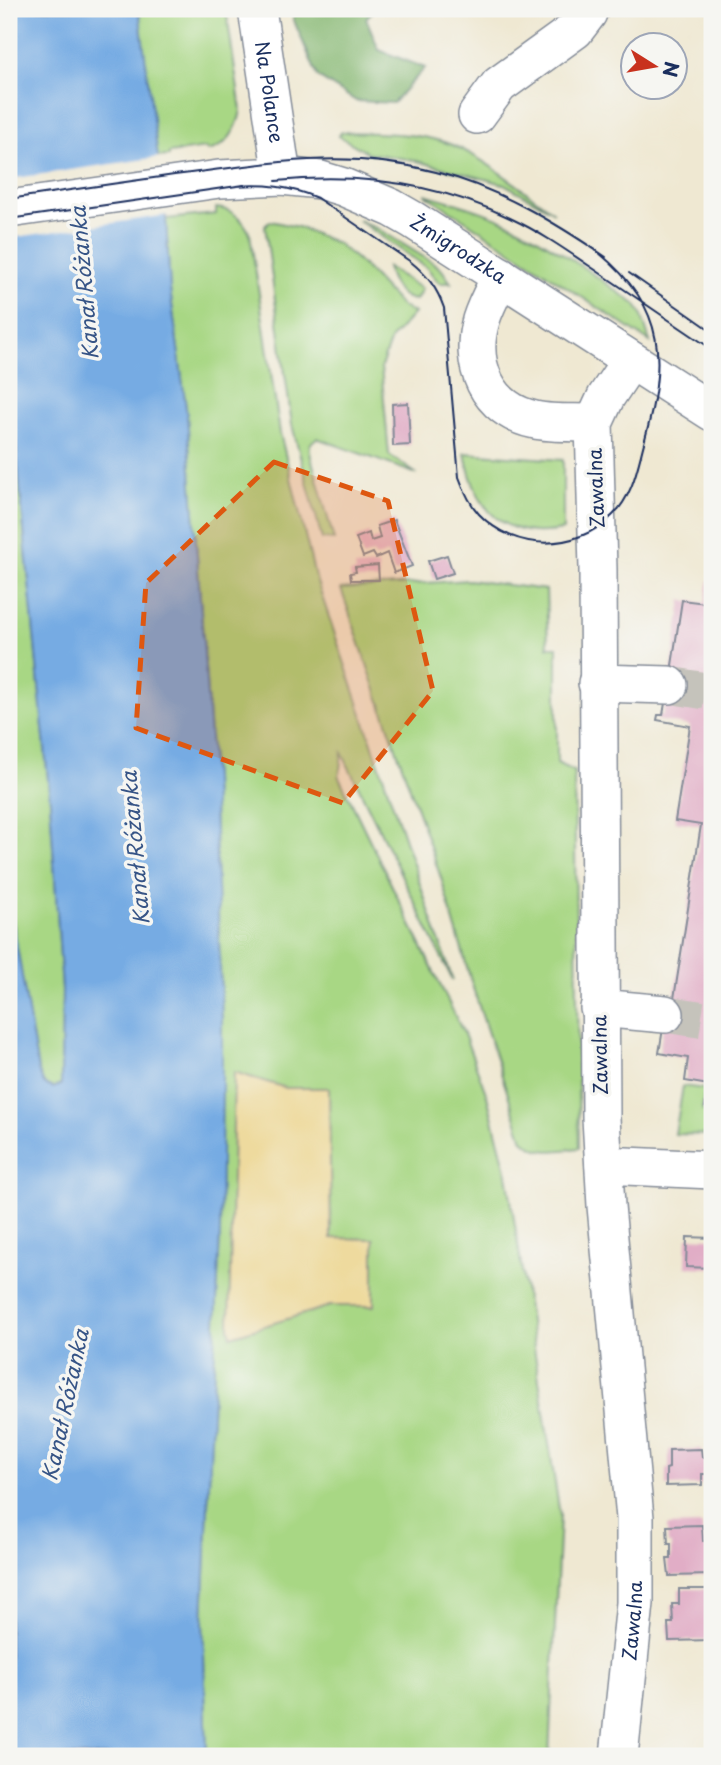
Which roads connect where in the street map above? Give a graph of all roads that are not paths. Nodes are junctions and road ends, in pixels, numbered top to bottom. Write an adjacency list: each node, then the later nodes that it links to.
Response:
1 (257, 9): 4 (street, Na Polance)
2 (581, 19): 3 (street)
3 (477, 115)
4 (282, 176): 5 (street, Żmigrodzka); 6 (street, Żmigrodzka)
5 (9, 209)
6 (501, 276): 7 (street, Żmigrodzka); 9 (street)
7 (630, 361): 8 (street, Żmigrodzka); 9 (street, Zawalna)
8 (712, 412)
9 (594, 423): 10 (street, Zawalna)
10 (597, 683): 11 (street); 12 (street, Zawalna)
11 (669, 685)
12 (599, 1008): 13 (street); 14 (street, Zawalna)
13 (665, 1014)
14 (604, 1165): 15 (street); 16 (street, Zawalna)
15 (712, 1170)
16 (619, 1756)

